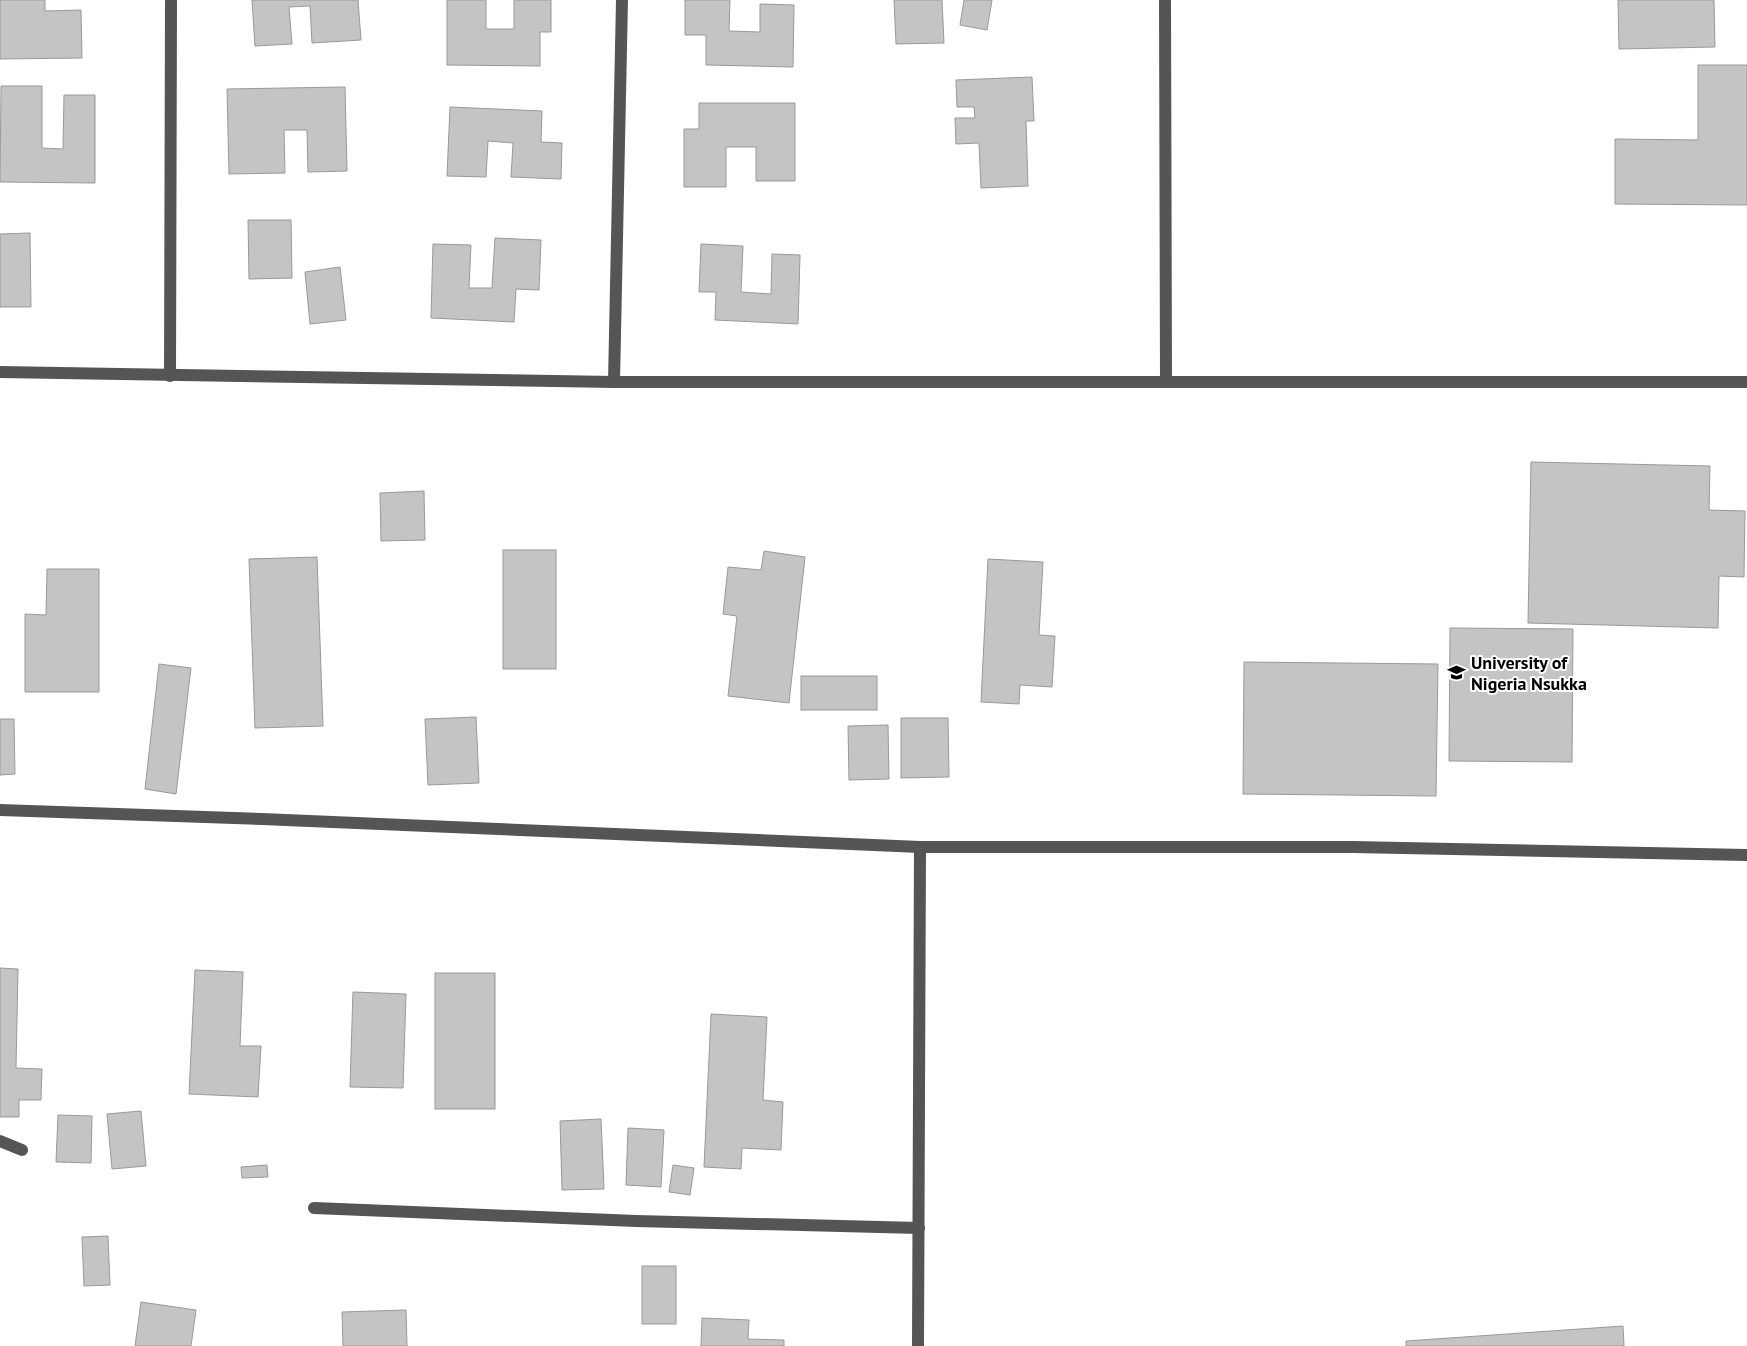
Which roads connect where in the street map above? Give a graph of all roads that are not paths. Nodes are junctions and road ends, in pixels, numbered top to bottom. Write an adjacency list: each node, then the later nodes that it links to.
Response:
1 (171, 0): 5 (street)
2 (622, 0): 7 (street)
3 (1165, 0): 6 (street)
4 (0, 372): 5 (street)
5 (170, 376): 7 (street)
6 (1166, 381): 7 (street); 8 (street)
7 (614, 382)
8 (1747, 382)
9 (0, 810): 10 (street)
10 (920, 847): 11 (street); 15 (street)
11 (1747, 855)
12 (0, 1141): 13 (street)
13 (22, 1150)
14 (314, 1208): 15 (street)
15 (919, 1228): 16 (street)
16 (918, 1346)

